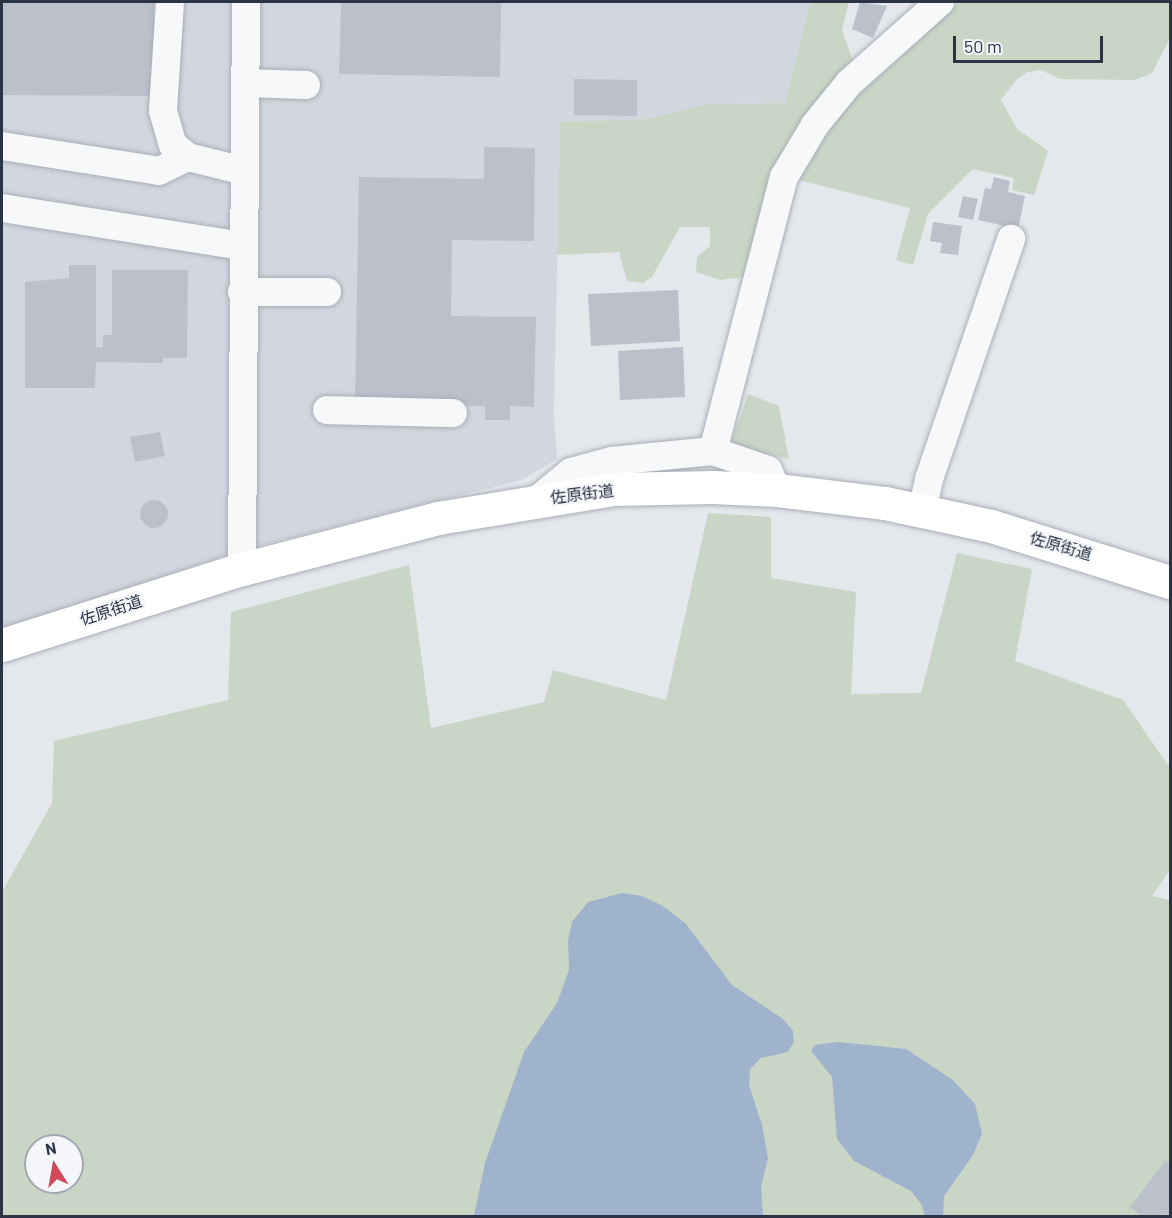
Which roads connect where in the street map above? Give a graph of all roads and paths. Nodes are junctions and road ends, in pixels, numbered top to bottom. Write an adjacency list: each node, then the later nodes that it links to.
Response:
1 (170, 2): 7 (street)
2 (246, 2): 4 (street)
3 (940, 2): 16 (street)
4 (245, 83): 5 (street); 8 (street)
5 (306, 85)
6 (2, 146): 7 (street)
7 (188, 158): 8 (street)
8 (244, 171): 11 (street)
9 (2, 208): 11 (street)
10 (1011, 239): 19 (street)
11 (243, 246): 12 (street)
12 (242, 292): 13 (street); 20 (street)
13 (327, 292)
14 (327, 410): 15 (street)
15 (453, 413)
16 (712, 451): 17 (street); 18 (street)
17 (777, 490): 18 (highway, 佐原街道); 19 (highway, 佐原街道)
18 (537, 500): 20 (highway, 佐原街道)
19 (922, 510): 21 (highway, 佐原街道)
20 (242, 568): 22 (highway, 佐原街道)
21 (1170, 582)
22 (2, 645)

